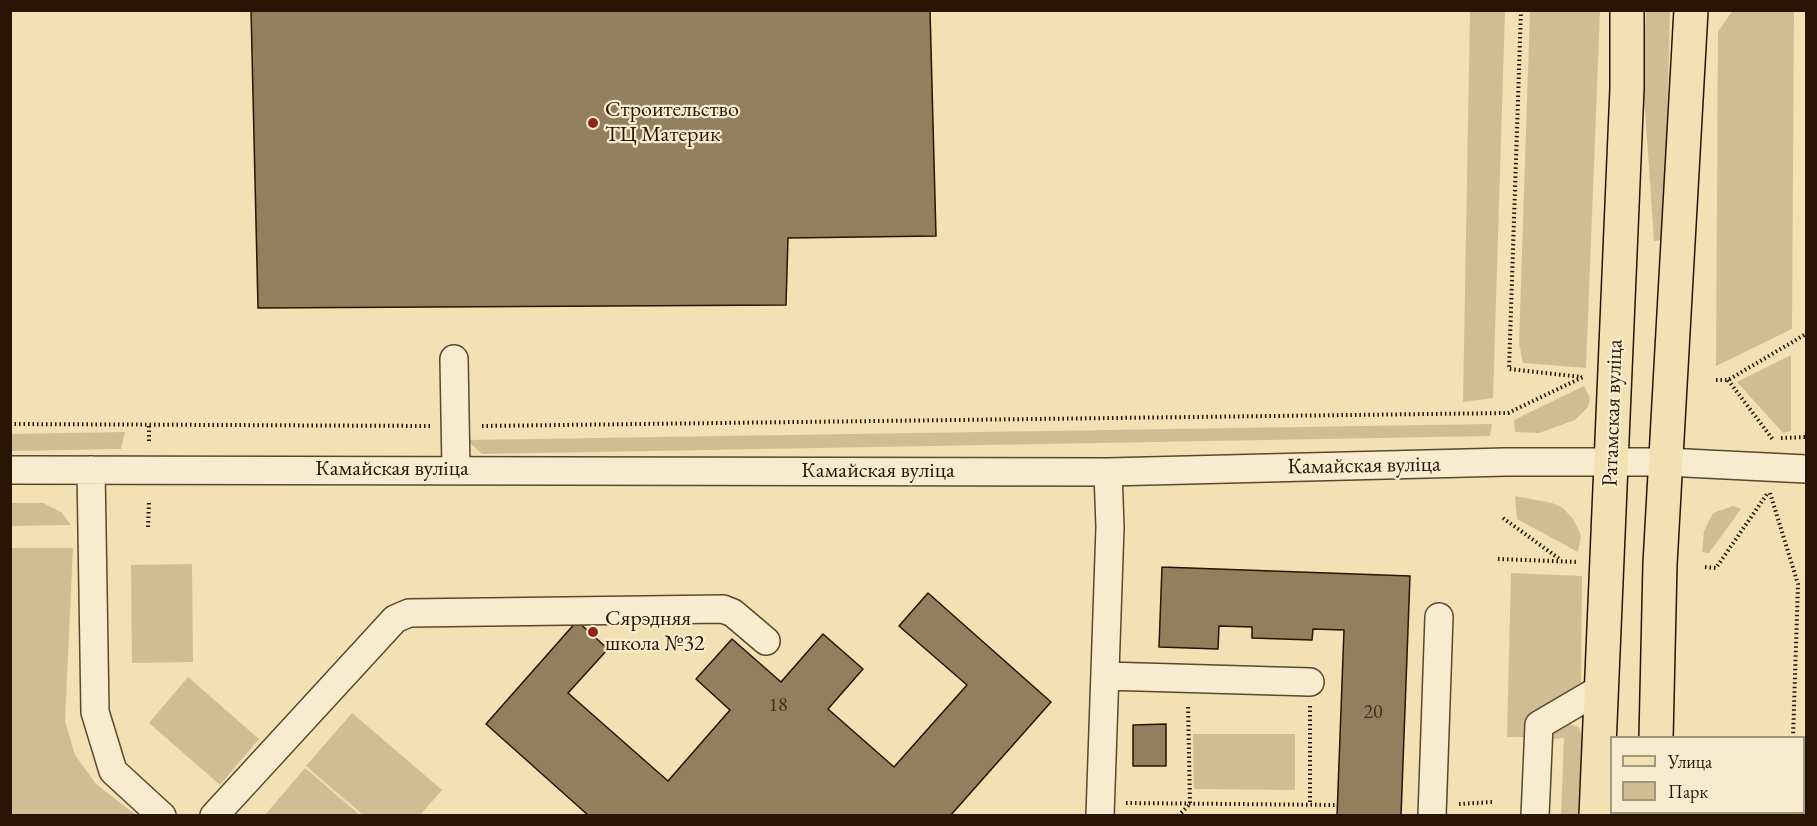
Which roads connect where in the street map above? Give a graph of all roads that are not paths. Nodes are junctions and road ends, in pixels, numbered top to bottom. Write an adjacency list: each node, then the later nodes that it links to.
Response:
1 (1627, 10): 4 (main road, Ратамская вуліца)
2 (1691, 10): 5 (main road)
3 (454, 359): 6 (street)
4 (1612, 462): 5 (street, Камайская вуліца); 10 (street, Камайская вуліца); 15 (main road, Ратамская вуліца)
5 (1665, 462): 7 (street, Камайская вуліца); 16 (main road)
6 (456, 469): 9 (street, Камайская вуліца); 10 (street, Камайская вуліца)
7 (1806, 469)
8 (10, 470): 9 (street, Камайская вуліца)
9 (90, 470): 18 (street)
10 (1108, 472): 13 (street)
11 (1439, 617): 20 (street)
12 (766, 641): 19 (street)
13 (1106, 676): 14 (street); 17 (street)
14 (1310, 682)
15 (1602, 688): 21 (street); 22 (main road, Ратамская вуліца)
16 (1656, 736)
17 (1100, 809)
18 (162, 816)
19 (213, 816)
20 (1432, 816)
21 (1535, 816)
22 (1596, 816)

